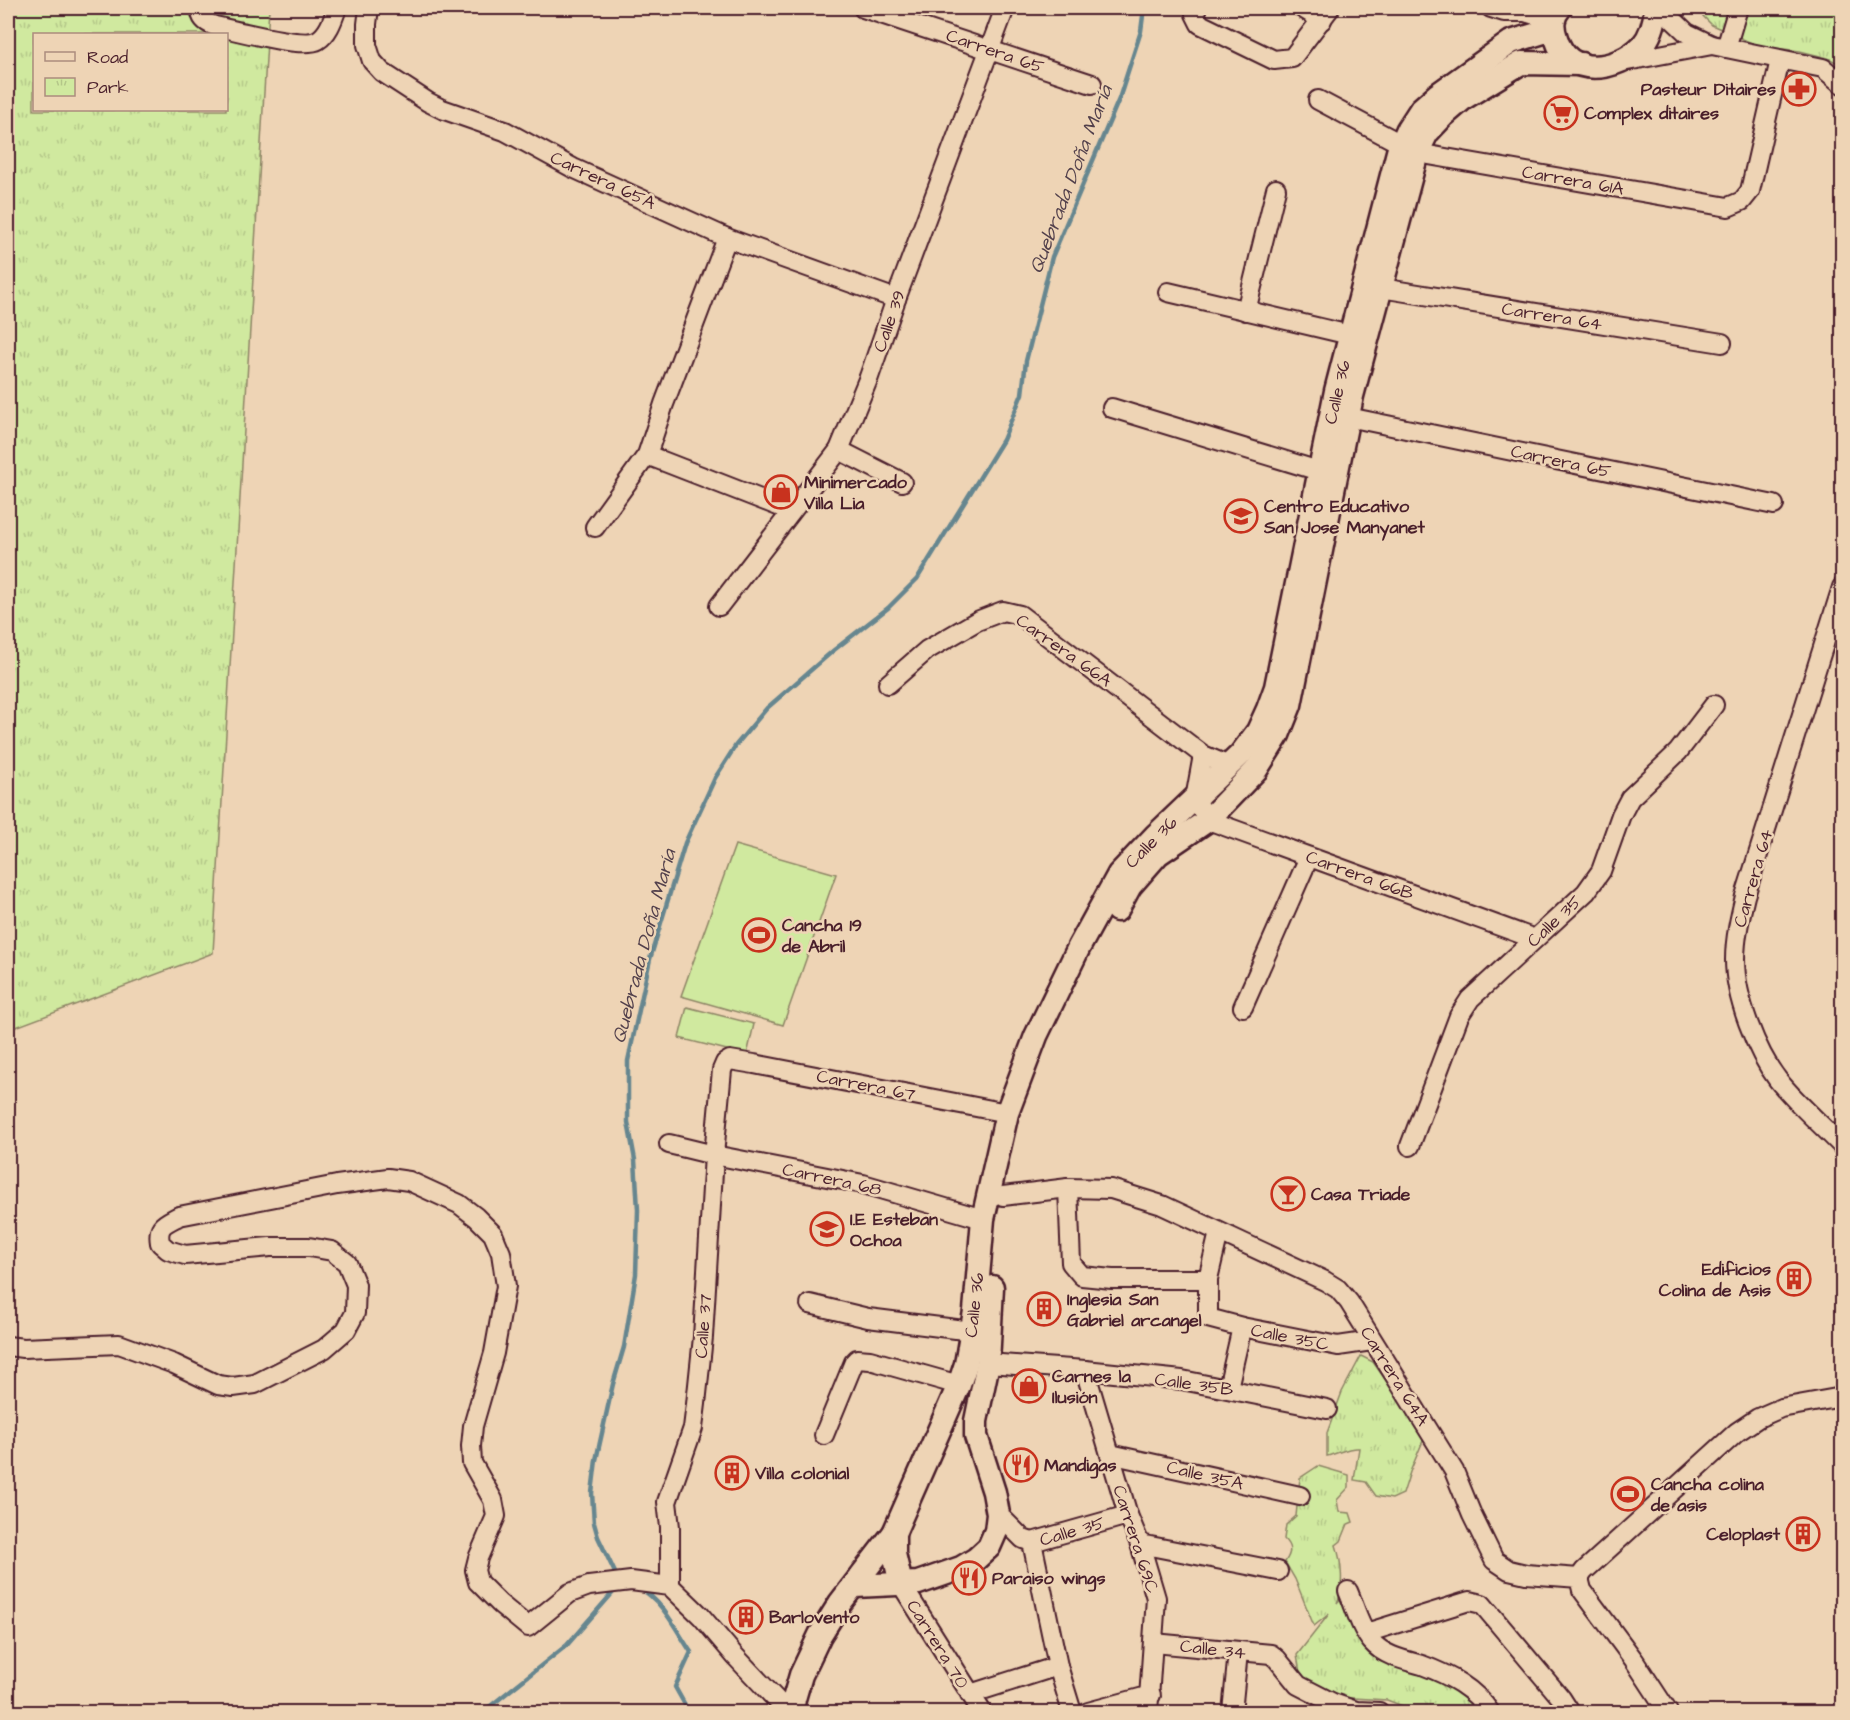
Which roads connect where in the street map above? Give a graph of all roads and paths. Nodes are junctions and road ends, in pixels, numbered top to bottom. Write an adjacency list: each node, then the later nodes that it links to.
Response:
1 (201, 8): 2 (street)
2 (337, 8)
3 (369, 8): 25 (street, Carrera 65A)
4 (862, 8): 16 (street, Carrera 65)
5 (1005, 8): 16 (street, Calle 39)
6 (1195, 8): 13 (street)
7 (1302, 8): 13 (street)
8 (1491, 8): 12 (street)
9 (1656, 8): 18 (main road)
10 (1663, 8): 15 (street)
11 (1738, 8): 15 (street)
12 (1523, 10): 14 (street)
13 (1326, 14)
14 (1554, 16): 19 (main road); 23 (main road, Calle 36)
15 (1719, 46): 17 (street); 18 (street)
16 (990, 49): 20 (street, Carrera 65); 28 (street, Calle 39)
17 (1780, 60): 21 (street); 23 (street, Carrera 61A)
18 (1622, 62): 19 (main road, Calle 36)
19 (1581, 64): 23 (main road, Calle 36)
20 (1092, 84)
21 (1842, 84)
22 (1318, 100): 23 (street, Carrera 61A)
23 (1409, 148): 26 (main road, Calle 36); 30 (main road, Calle 36)
24 (1276, 189): 29 (street)
25 (727, 238): 28 (street, Carrera 65A); 35 (street)
26 (1381, 288): 31 (street, Carrera 64); 33 (main road, Calle 36)
27 (1168, 292): 29 (street)
28 (896, 299): 34 (street, Calle 39)
29 (1246, 311): 30 (street)
30 (1350, 335): 36 (main road, Calle 36)
31 (1722, 343)
32 (1112, 408): 36 (street)
33 (1348, 417): 38 (street, Carrera 65); 48 (main road, Calle 36)
34 (839, 450): 37 (street); 39 (street, Calle 39)
35 (647, 455): 39 (street); 40 (street)
36 (1319, 471): 46 (main road, Calle 36)
37 (902, 482)
38 (1774, 505)
39 (791, 511): 42 (street, Calle 39)
40 (595, 527)
41 (1842, 587): 56 (street, Carrera 64)
42 (718, 606)
43 (888, 684): 45 (street, Carrera 66A)
44 (1714, 705): 50 (street, Calle 35)
45 (1203, 755): 46 (street, Carrera 66A); 47 (street)
46 (1229, 766): 47 (main road, Calle 36)
47 (1195, 799): 48 (street); 53 (main road, Calle 36)
48 (1208, 820): 49 (street, Carrera 66B); 59 (main road, Calle 36)
49 (1309, 857): 50 (street, Carrera 66B); 51 (street)
50 (1535, 939): 55 (street, Calle 35)
51 (1243, 1007)
52 (725, 1063): 53 (street, Carrera 67); 57 (street, Calle 37)
53 (1007, 1113): 60 (main road, Calle 36)
54 (669, 1144): 57 (street, Carrera 68)
55 (1410, 1146)
56 (1842, 1146)
57 (714, 1155): 60 (street, Carrera 68); 86 (street, Calle 37)
58 (1068, 1188): 59 (street, Carrera 64A); 61 (street, Carrera 64A); 62 (street)
59 (1003, 1196): 68 (main road, Calle 36)
60 (983, 1219): 65 (main road, Calle 36)
61 (1219, 1232): 62 (street); 66 (street, Carrera 64A)
62 (1208, 1279): 64 (street, Calle 35C)
63 (810, 1304): 65 (street)
64 (1242, 1327): 66 (street, Calle 35C); 71 (street)
65 (972, 1331): 70 (main road, Calle 36)
66 (1372, 1341): 85 (street, Carrera 64A)
67 (8, 1346): 86 (street)
68 (988, 1364): 69 (street, Calle 35B); 76 (main road, Calle 36)
69 (1085, 1370): 71 (street, Calle 35B); 77 (street, Carrera 69C)
70 (959, 1384): 74 (main road, Calle 36); 75 (street)
71 (1228, 1388): 73 (street, Calle 35B)
72 (1842, 1396): 85 (street)
73 (1327, 1409)
74 (944, 1422): 76 (main road); 81 (main road, Calle 36)
75 (824, 1435)
76 (976, 1436): 79 (main road)
77 (1110, 1454): 78 (street, Calle 35A); 80 (street, Carrera 69C)
78 (1300, 1496)
79 (998, 1514): 82 (street, Calle 35); 88 (main road)
80 (1128, 1515): 82 (street, Calle 35); 83 (street, Carrera 69C)
81 (894, 1533): 87 (main road, Calle 36); 88 (main road)
82 (1032, 1542): 93 (street)
83 (1140, 1544): 84 (street); 91 (street, Carrera 69C)
84 (1278, 1571)
85 (1579, 1578): 105 (street)
86 (670, 1586): 97 (street)
87 (855, 1586): 88 (main road, Carrera 70); 97 (main road, Calle 36)
88 (911, 1590): 94 (street, Carrera 70)
89 (1348, 1591): 90 (street)
90 (1366, 1633): 103 (street); 104 (street)
91 (1154, 1643): 92 (street, Calle 34); 95 (street, Carrera 69C)
92 (1239, 1652): 96 (street, Calle 34); 101 (street)
93 (1058, 1666): 94 (street); 99 (street)
94 (970, 1694): 98 (street, Carrera 70)
95 (1149, 1704): 100 (street)
96 (1326, 1706): 102 (street)
97 (790, 1713)
98 (981, 1713)
99 (1072, 1713)
100 (1088, 1713)
101 (1232, 1713)
102 (1379, 1713)
103 (1490, 1713)
104 (1570, 1713)
105 (1668, 1713)

